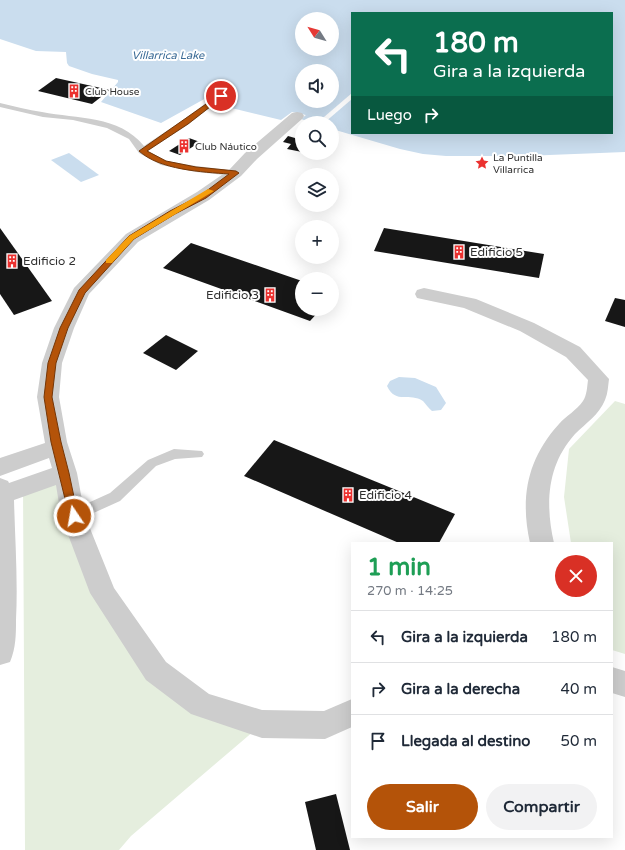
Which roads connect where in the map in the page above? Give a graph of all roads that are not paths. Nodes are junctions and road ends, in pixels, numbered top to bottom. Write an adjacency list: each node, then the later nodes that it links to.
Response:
1 (221, 96): 4 (lane)
2 (0, 105): 4 (lane)
3 (295, 118): 5 (street)
4 (142, 151): 5 (lane)
5 (236, 173): 7 (street)
6 (424, 294): 13 (street)
7 (57, 447): 9 (street); 10 (street)
8 (198, 454): 12 (lane)
9 (0, 467)
10 (65, 473): 11 (street); 12 (street)
11 (1, 492): 14 (street)
12 (74, 516): 17 (street)
13 (542, 542)
14 (0, 653)
15 (613, 680): 16 (street)
16 (625, 684)
17 (351, 712)

